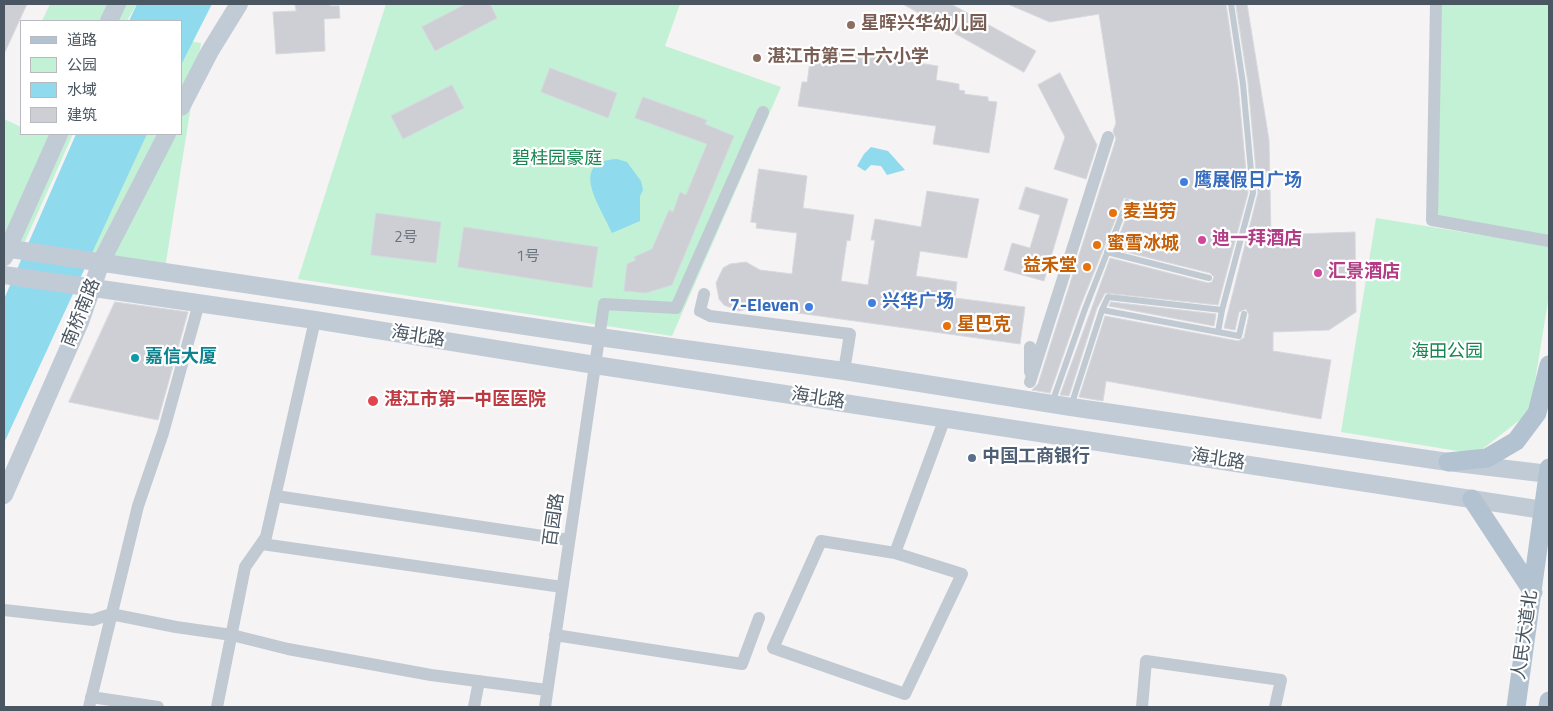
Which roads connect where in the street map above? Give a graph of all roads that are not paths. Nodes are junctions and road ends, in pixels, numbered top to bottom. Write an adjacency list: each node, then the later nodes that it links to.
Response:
1 (117, 4): 5 (street)
2 (239, 4): 6 (street)
3 (1231, 4): 22 (lane)
4 (1436, 4): 12 (street)
5 (110, 20)
6 (182, 105)
7 (763, 112): 26 (street, 百园路)
8 (59, 135): 13 (street)
9 (167, 135): 15 (street, 南桥南路)
10 (1108, 137): 31 (street)
11 (1127, 202): 14 (lane)
12 (1549, 241)
13 (5, 251): 15 (street, 海北路)
14 (1107, 252): 17 (lane); 33 (lane)
15 (102, 262): 18 (street, 南桥南路); 26 (street, 海北路)
16 (4, 275): 18 (street, 海北路)
17 (1209, 278)
18 (93, 288): 20 (street, 海北路); 39 (street, 南桥南路)
19 (704, 294): 30 (street)
20 (199, 303): 24 (street, 海北路); 49 (street)
21 (1102, 310): 22 (lane); 25 (lane); 34 (lane)
22 (1222, 310): 25 (lane)
23 (1244, 314): 25 (lane)
24 (314, 320): 28 (street, 海北路); 40 (street)
25 (1218, 332)
26 (599, 337): 28 (street, 百园路); 30 (street, 海北路)
27 (1030, 347): 31 (street)
28 (595, 365): 35 (street, 海北路); 43 (street, 百园路)
29 (1549, 365): 36 (main road)
30 (844, 371): 32 (street, 海北路)
31 (1030, 382): 32 (street)
32 (1025, 400): 33 (street, 海北路)
33 (1052, 404): 34 (street, 海北路)
34 (1071, 407): 36 (street, 海北路)
35 (945, 418): 41 (street, 海北路); 45 (street)
36 (1448, 462): 38 (street, 海北路)
37 (1549, 468): 38 (main road, 人民大道北)
38 (1549, 474): 42 (main road, 人民大道北)
39 (4, 495)
40 (276, 496): 43 (street); 44 (street)
41 (1472, 499): 42 (street, 海北路); 47 (main road)
42 (1546, 511): 47 (main road, 人民大道北)
43 (569, 540): 46 (street, 百园路)
44 (262, 544): 46 (street); 51 (street)
45 (895, 553): 45 (street)
46 (562, 587): 52 (street, 百园路)
47 (1533, 592): 63 (main road, 人民大道北)
48 (4, 610): 49 (street)
49 (110, 614): 51 (street); 56 (street)
50 (759, 618): 52 (street)
51 (232, 635): 53 (street); 58 (street)
52 (555, 635): 54 (street, 百园路)
53 (479, 681): 54 (street); 59 (street)
54 (547, 690): 60 (street, 百园路)
55 (1549, 701): 64 (main road)
56 (90, 702): 57 (street)
57 (158, 707)
58 (217, 707)
59 (474, 707)
60 (545, 707)
61 (1142, 707): 62 (street)
62 (1275, 707)
63 (1516, 707)
64 (1548, 707)

